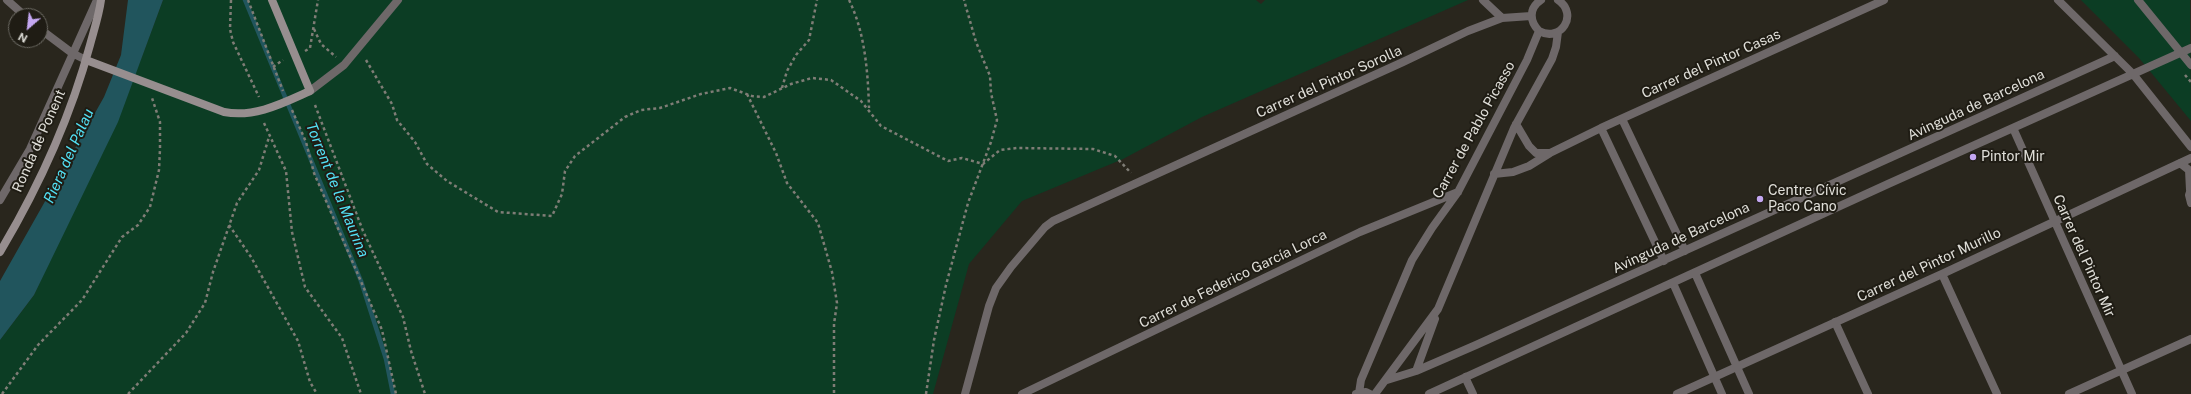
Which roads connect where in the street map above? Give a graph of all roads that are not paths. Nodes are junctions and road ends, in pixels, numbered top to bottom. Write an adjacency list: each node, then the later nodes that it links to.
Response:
1 (7, 0): 12 (street)
2 (97, 0): 19 (street)
3 (101, 0): 21 (main road, Ronda de Ponent)
4 (272, 0): 24 (main road)
5 (398, 0): 24 (street)
6 (1483, 0): 14 (street)
7 (1541, 0): 13 (street)
8 (1558, 0): 16 (street)
9 (1884, 0): 25 (street, Carrer del Pintor Casas)
10 (2058, 0): 20 (street)
11 (2138, 0): 22 (street)
12 (16, 8)
13 (1531, 16): 14 (street, Carrer del Pintor Sorolla); 15 (street)
14 (1502, 18): 55 (street, Carrer del Pintor Sorolla)
15 (1539, 31): 16 (street); 35 (street, Carrer de Pablo Picasso)
16 (1558, 32): 26 (street)
17 (48, 35): 19 (street)
18 (2191, 48): 23 (street)
19 (72, 53): 21 (street); 36 (street)
20 (2115, 56): 23 (street); 39 (street, Avinguda de Barcelona)
21 (86, 60): 24 (main road); 40 (main road, Ronda de Ponent)
22 (2191, 65)
23 (2133, 74): 28 (street); 29 (street)
24 (310, 91)
25 (1622, 119): 27 (street, Carrer del Pintor Casas); 39 (street)
26 (1516, 124): 30 (street); 33 (street)
27 (1601, 128): 30 (street, Carrer del Pintor Casas); 41 (street)
28 (2013, 128): 38 (street, Carrer del Pintor Mir); 42 (street)
29 (2191, 147)
30 (1550, 153): 33 (street, Carrer del Pintor Casas)
31 (2191, 158): 32 (street, Carrer del Pintor Murillo)
32 (2180, 163): 34 (street); 38 (street, Carrer del Pintor Murillo)
33 (1494, 174): 45 (street)
34 (2190, 189): 37 (street)
35 (1458, 192): 54 (street, Carrer de Pablo Picasso); 56 (street, Carrer de Federico García Lorca)
36 (0, 198)
37 (2191, 203)
38 (2054, 221): 43 (street, Carrer del Pintor Murillo); 50 (street, Carrer del Pintor Mir)
39 (1684, 251): 41 (street, Avinguda de Barcelona)
40 (0, 252)
41 (1664, 261): 49 (street, Avinguda de Barcelona)
42 (1695, 273): 44 (street); 48 (street)
43 (1942, 274): 46 (street, Carrer del Pintor Murillo); 65 (street)
44 (1672, 283): 51 (street); 52 (street)
45 (1438, 308): 49 (street); 53 (street)
46 (1835, 322): 48 (street, Carrer del Pintor Murillo); 64 (street)
47 (2191, 339): 50 (street)
48 (1737, 366): 52 (street, Carrer del Pintor Murillo); 63 (street)
49 (1416, 370): 53 (street, Avinguda de Barcelona)
50 (2122, 370): 66 (street); 67 (street, Carrer del Pintor Mir)
51 (1465, 377): 59 (street); 60 (street)
52 (1714, 377): 61 (street, Carrer del Pintor Murillo); 62 (street)
53 (1387, 380): 58 (street)
54 (1357, 393): 57 (street)
55 (965, 394)
56 (1022, 394)
57 (1370, 394)
58 (1375, 394)
59 (1429, 394)
60 (1473, 394)
61 (1677, 394)
62 (1722, 394)
63 (1749, 394)
64 (1868, 394)
65 (1997, 394)
66 (2069, 394)
67 (2132, 394)

